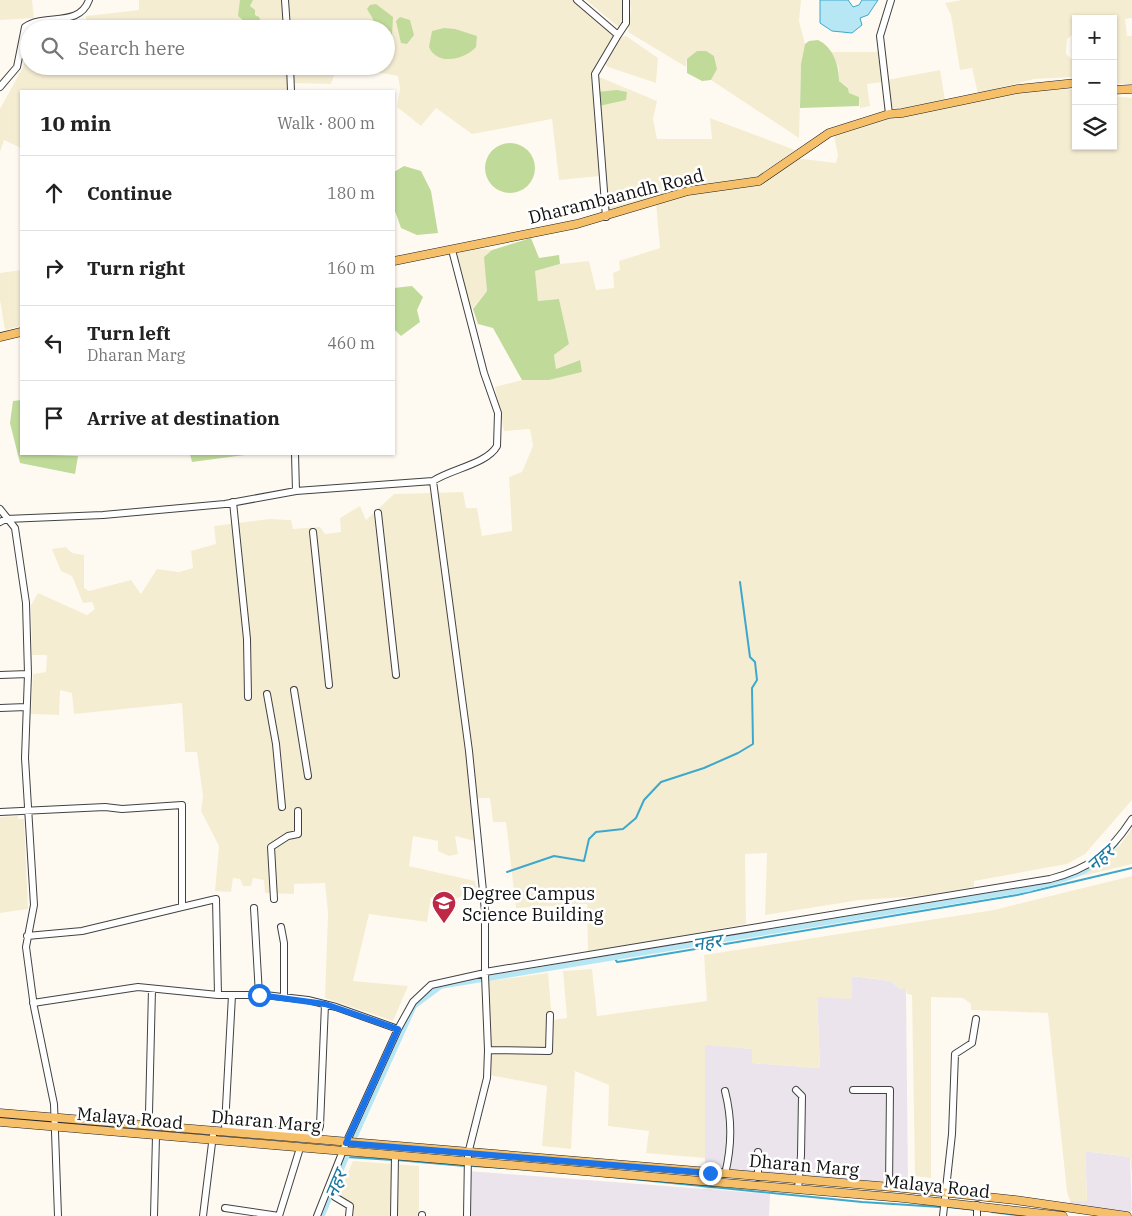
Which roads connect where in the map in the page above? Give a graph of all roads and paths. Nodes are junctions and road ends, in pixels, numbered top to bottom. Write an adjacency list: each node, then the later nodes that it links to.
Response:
1 (89, 0): 6 (street)
2 (285, 0): 7 (street)
3 (577, 0): 8 (street)
4 (626, 0): 8 (street)
5 (891, 0): 16 (street)
6 (47, 20)
7 (287, 20)
8 (618, 35): 17 (street)
9 (20, 51): 12 (street)
10 (290, 75): 14 (street)
11 (1072, 83): 16 (main road, Dharambaandh Road)
12 (0, 87)
13 (1132, 89): 15 (main road)
14 (291, 90)
15 (1117, 90)
16 (889, 114): 17 (main road, Dharambaandh Road)
17 (606, 217): 18 (main road, Dharambaandh Road)
18 (452, 250): 19 (main road, Dharambaandh Road); 23 (street)
19 (395, 261)
20 (20, 332): 21 (main road)
21 (0, 337)
22 (295, 455): 24 (street)
23 (433, 481): 24 (street); 50 (street)
24 (296, 491): 25 (street)
25 (233, 502): 28 (street); 36 (street)
26 (0, 509): 28 (street)
27 (378, 513): 32 (street)
28 (3, 521): 30 (street)
29 (313, 532): 33 (street)
30 (28, 674): 31 (street); 37 (street)
31 (0, 675)
32 (396, 675)
33 (329, 685)
34 (294, 690): 39 (street)
35 (268, 694): 40 (street)
36 (248, 697)
37 (26, 707): 38 (street); 41 (street)
38 (0, 708)
39 (308, 776)
40 (282, 807)
41 (27, 810): 43 (street); 46 (street); 49 (street)
42 (298, 811): 45 (street)
43 (0, 812)
44 (1132, 819): 50 (street)
45 (274, 899)
46 (182, 907): 49 (street); 52 (street)
47 (254, 908): 54 (street)
48 (281, 927): 55 (street)
49 (27, 936): 56 (street)
50 (485, 975): 60 (street); 61 (street)
51 (152, 989): 52 (street); 56 (street); 66 (street)
52 (218, 994): 53 (street)
53 (232, 995): 54 (street); 57 (street)
54 (259, 995): 55 (street)
55 (284, 997): 57 (street)
56 (34, 1003): 67 (street)
57 (325, 1004): 60 (street)
58 (550, 1015): 61 (street)
59 (976, 1019): 85 (street)
60 (398, 1029): 73 (street)
61 (488, 1050): 77 (street)
62 (796, 1090): 82 (street)
63 (853, 1090): 83 (street)
64 (725, 1091): 80 (street)
65 (0, 1113): 67 (main road, Dharan Marg)
66 (149, 1113)
67 (54, 1118): 69 (street); 70 (main road, Dharan Marg)
68 (0, 1122): 69 (main road, Malaya Road)
69 (54, 1127): 71 (main road, Malaya Road); 92 (street)
70 (214, 1132): 72 (street); 73 (main road, Dharan Marg)
71 (156, 1136): 72 (main road, Malaya Road); 93 (street)
72 (212, 1141): 74 (main road, Malaya Road); 94 (street)
73 (346, 1143): 75 (street); 77 (main road, Dharan Marg)
74 (300, 1148): 75 (main road, Malaya Road); 95 (street)
75 (343, 1152): 78 (main road, Malaya Road); 96 (street)
76 (758, 1152): 81 (street)
77 (468, 1154): 79 (street); 80 (main road, Dharan Marg)
78 (396, 1156): 79 (main road, Malaya Road); 98 (street)
79 (468, 1163): 84 (main road, Malaya Road); 99 (street)
80 (726, 1174): 81 (main road, Dharan Marg)
81 (758, 1177): 82 (main road, Dharan Marg)
82 (798, 1180): 83 (main road, Dharan Marg); 84 (street)
83 (889, 1187): 85 (main road, Dharan Marg)
84 (798, 1189): 87 (main road, Malaya Road)
85 (945, 1193): 87 (street); 88 (main road, Dharan Marg)
86 (335, 1197): 97 (street)
87 (944, 1202): 89 (main road, Malaya Road); 100 (street)
88 (1032, 1202): 91 (main road); 103 (main road, Dharan Marg)
89 (977, 1205): 91 (main road, Malaya Road); 101 (street)
90 (225, 1208): 95 (street)
91 (1031, 1211): 102 (main road, Malaya Road)
92 (58, 1216)
93 (154, 1216)
94 (203, 1216)
95 (279, 1216)
96 (317, 1216)
97 (349, 1216)
98 (394, 1216)
99 (468, 1216)
100 (944, 1216)
101 (977, 1216)
102 (1063, 1216)
103 (1127, 1216)

